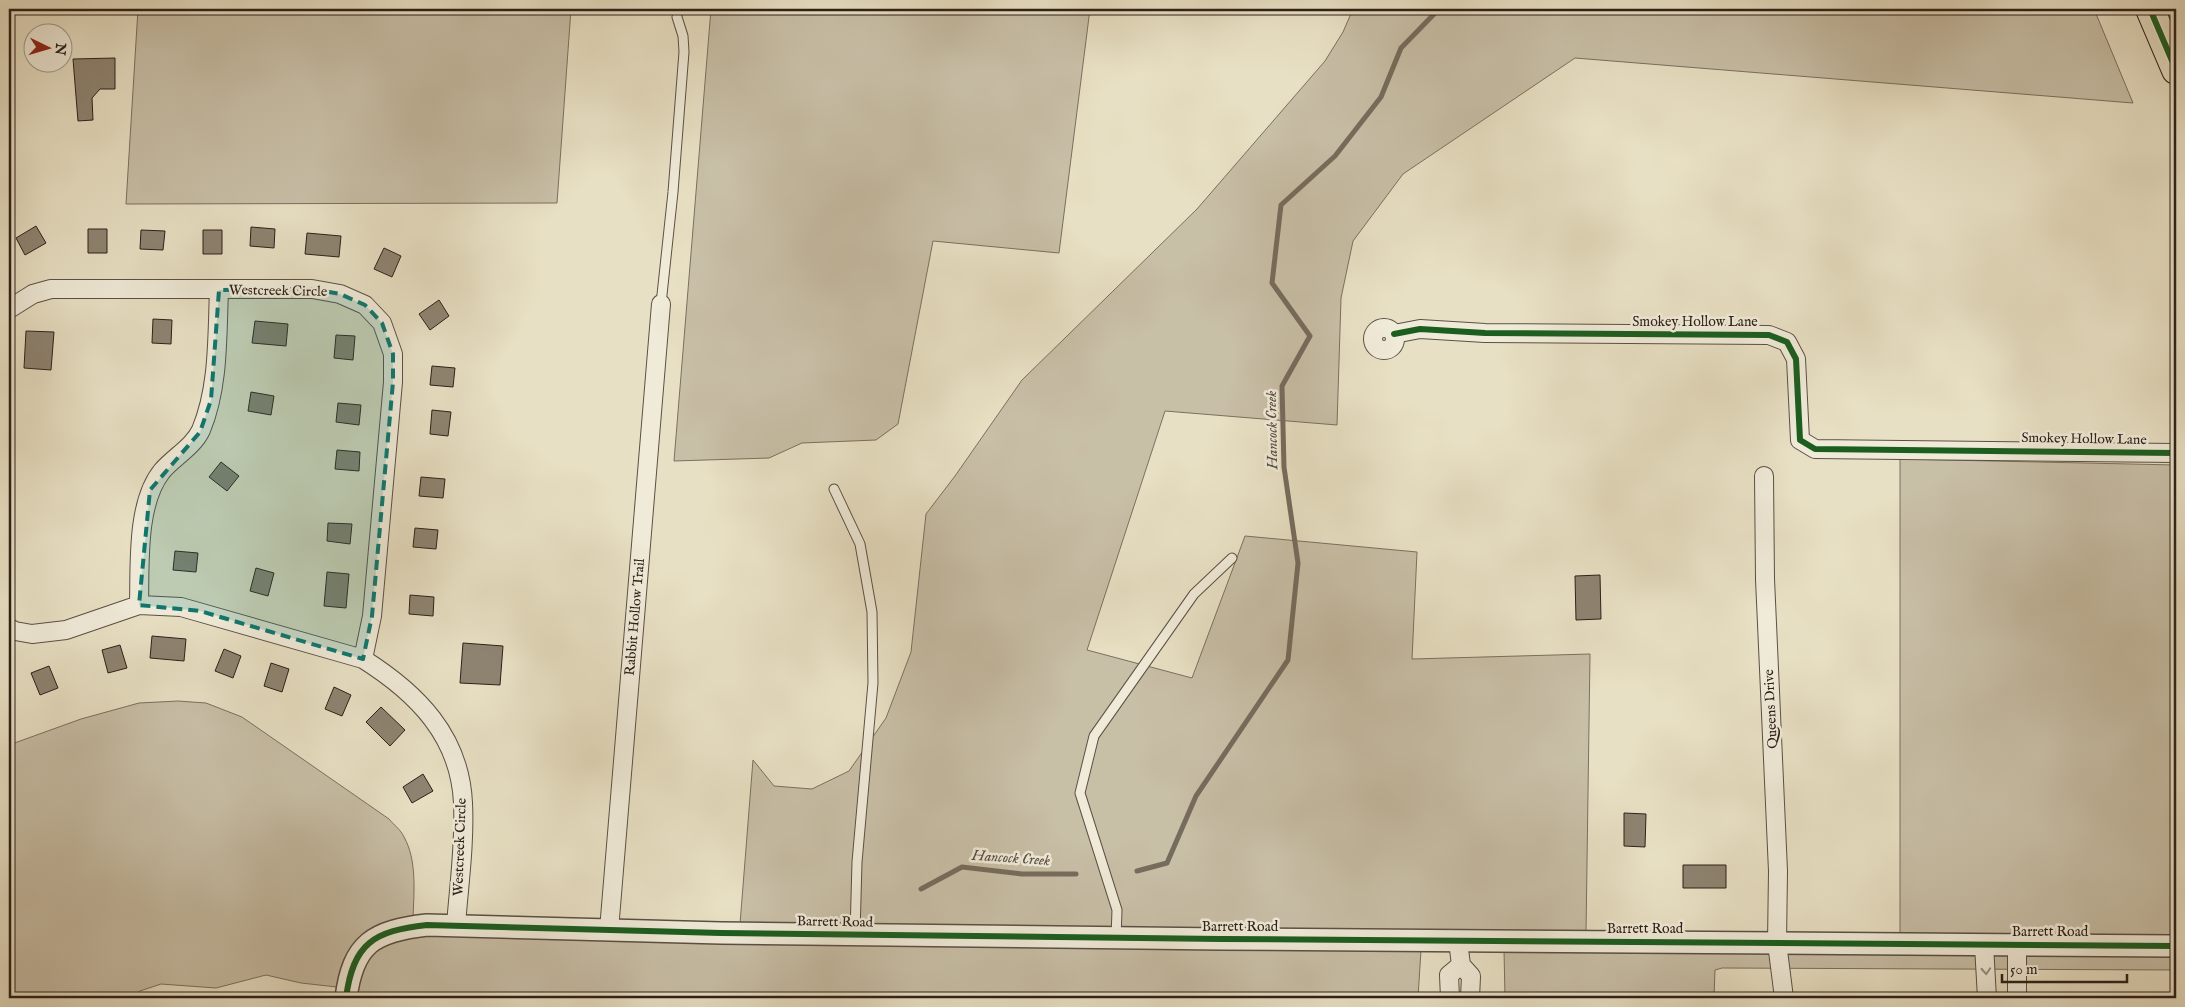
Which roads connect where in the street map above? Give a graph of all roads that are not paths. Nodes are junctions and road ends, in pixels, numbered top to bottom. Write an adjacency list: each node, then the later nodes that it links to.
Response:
1 (2150, 9): 3 (main road)
2 (677, 18): 5 (lane)
3 (2176, 70)
4 (220, 290): 6 (street, Westcreek Circle); 12 (street); 14 (street, Westcreek Circle)
5 (661, 304): 16 (street, Rabbit Hollow Trail)
6 (9, 309)
7 (1394, 334): 8 (street, Smokey Hollow Lane)
8 (2176, 453)
9 (1764, 476): 20 (street, Queens Drive)
10 (834, 489): 17 (lane)
11 (1232, 558): 18 (lane)
12 (139, 604): 13 (street, Westcreek Circle); 14 (street, Westcreek Circle)
13 (11, 632)
14 (363, 659): 15 (street, Westcreek Circle)
15 (456, 925): 16 (street, Barrett Road); 25 (street, Barrett Road)
16 (609, 930): 17 (street, Barrett Road)
17 (855, 934): 18 (street, Barrett Road)
18 (1116, 938): 19 (street, Barrett Road)
19 (1458, 941): 20 (street, Barrett Road); 24 (street)
20 (1777, 943): 21 (street, Barrett Road); 28 (street, Queens Drive)
21 (1984, 944): 22 (street, Barrett Road); 29 (street, one-way to 29)
22 (2017, 945): 23 (street, Barrett Road); 30 (street)
23 (2176, 946)
24 (1461, 965): 26 (street); 27 (street)
25 (346, 998)
26 (1450, 998)
27 (1470, 998)
28 (1784, 998)
29 (1987, 998)
30 (2017, 998)

